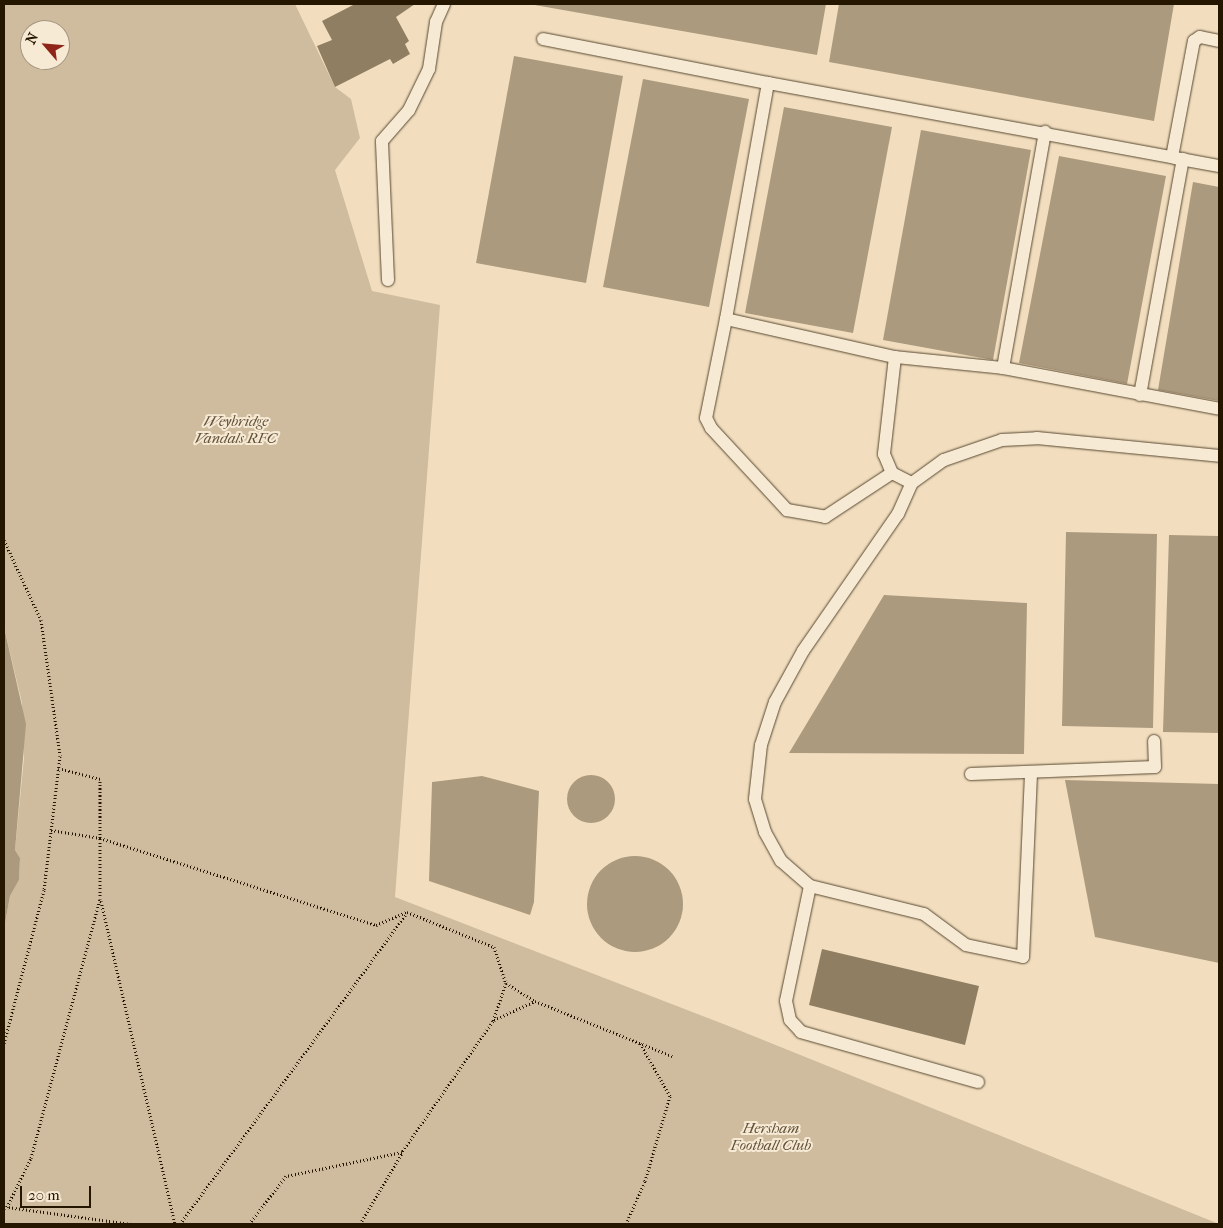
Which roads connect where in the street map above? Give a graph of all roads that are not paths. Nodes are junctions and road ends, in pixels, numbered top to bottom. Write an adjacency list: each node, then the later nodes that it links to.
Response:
1 (444, 4): 8 (lane)
2 (542, 39): 4 (lane)
3 (1219, 41): 6 (lane)
4 (768, 83): 5 (lane); 9 (lane)
5 (1045, 132): 6 (lane); 11 (lane)
6 (1177, 158): 7 (lane); 12 (lane)
7 (1219, 166)
8 (388, 280)
9 (726, 319): 10 (lane); 15 (lane)
10 (895, 358): 11 (lane); 15 (lane)
11 (1002, 368): 12 (lane)
12 (1140, 394): 13 (lane)
13 (1219, 410)
14 (1219, 456): 16 (lane)
15 (892, 473): 16 (lane)
16 (912, 483): 20 (lane)
17 (1154, 741): 19 (lane)
18 (971, 774): 19 (lane)
19 (1030, 774): 20 (lane)
20 (810, 886): 21 (lane)
21 (978, 1082)

